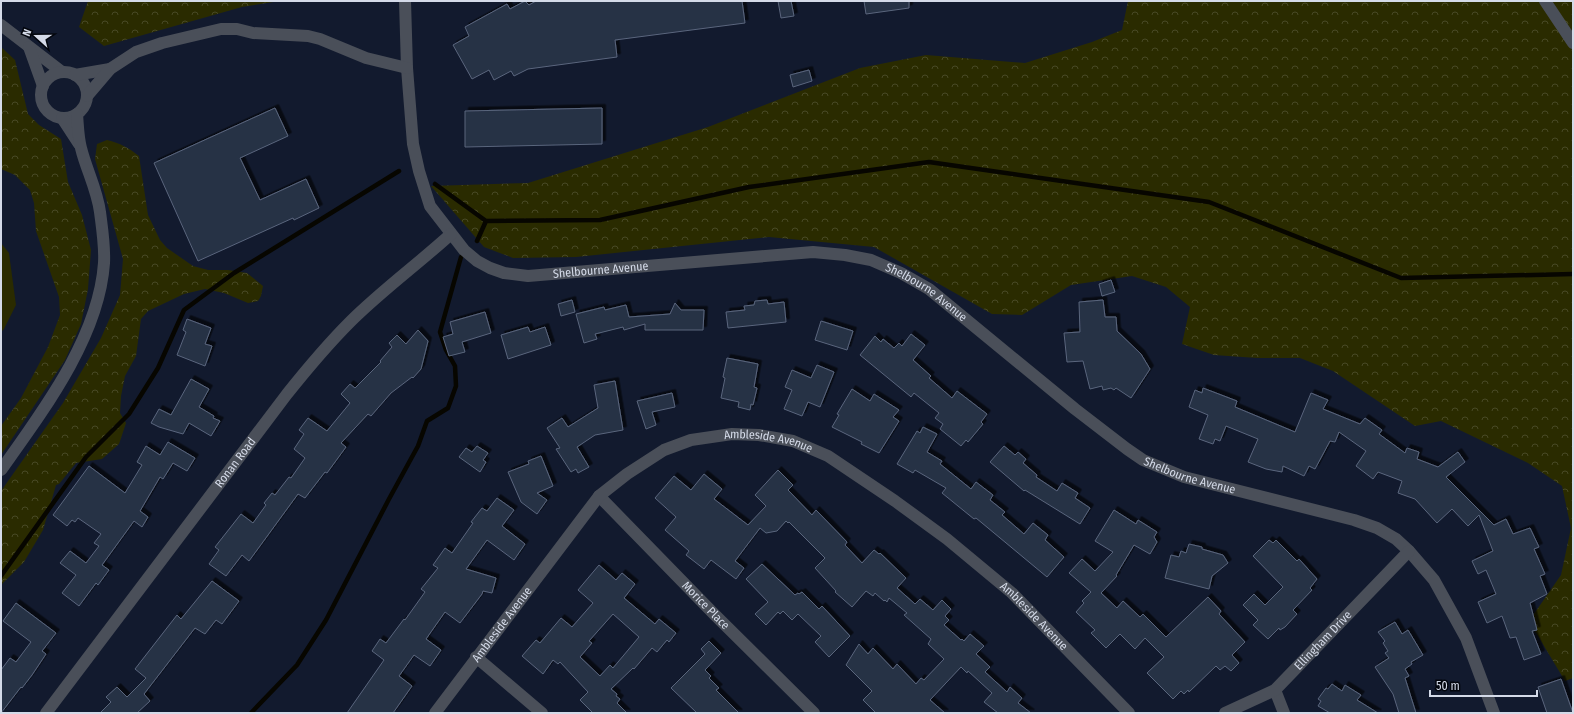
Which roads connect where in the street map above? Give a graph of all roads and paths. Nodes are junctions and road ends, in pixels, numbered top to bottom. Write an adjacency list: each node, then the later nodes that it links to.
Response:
1 (405, 1): 6 (street, Shelbourne Avenue)
2 (1545, 1): 4 (street)
3 (1, 25): 5 (street)
4 (1573, 43)
5 (29, 47): 8 (street); 10 (street)
6 (407, 68): 7 (street); 15 (street, Shelbourne Avenue)
7 (110, 69): 9 (street); 11 (street)
8 (62, 72): 9 (street); 10 (street)
9 (76, 75): 11 (street)
10 (43, 86): 13 (street)
11 (87, 96): 12 (street)
12 (77, 114): 13 (street); 14 (street)
13 (62, 118): 14 (street)
14 (81, 147): 16 (street)
15 (451, 234): 18 (street, Shelbourne Avenue); 21 (street, Ronan Road)
16 (1, 470)
17 (599, 496): 19 (street, Ambleside Avenue); 24 (street, Morice Place); 25 (street, Ambleside Avenue)
18 (1409, 551): 20 (street, Ellingham Drive); 28 (street, Shelbourne Avenue)
19 (476, 657): 22 (street, Ambleside Avenue); 23 (street)
20 (1275, 690): 26 (street, Ellingham Drive); 27 (street)
21 (46, 713)
22 (435, 713)
23 (542, 713)
24 (814, 713)
25 (1129, 713)
26 (1225, 713)
27 (1284, 713)
28 (1494, 713)

